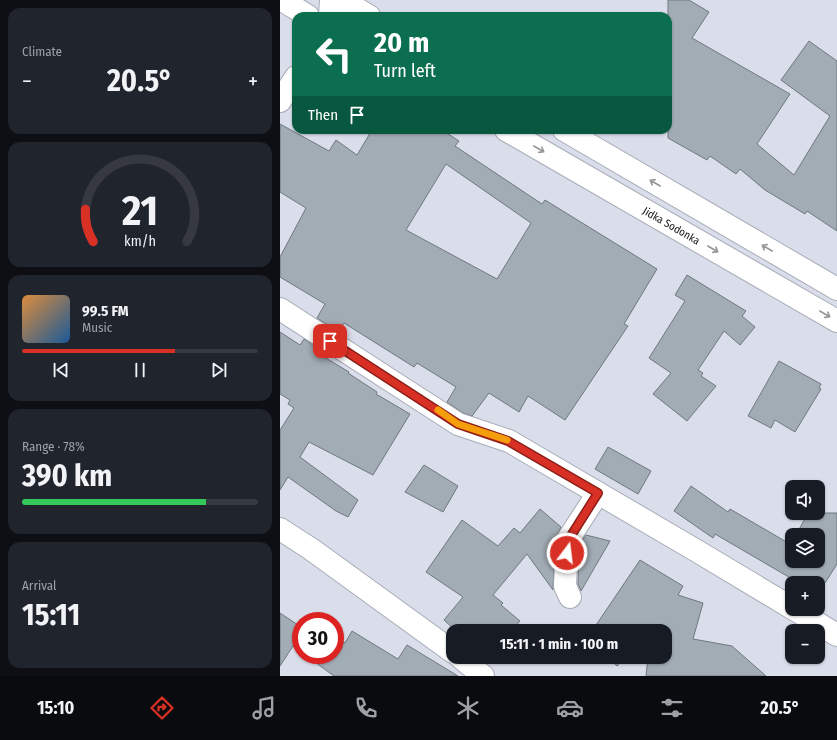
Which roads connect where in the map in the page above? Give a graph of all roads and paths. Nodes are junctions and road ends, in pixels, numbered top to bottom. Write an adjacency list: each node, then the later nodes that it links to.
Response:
1 (282, 0): 4 (street)
2 (331, 0): 5 (street)
3 (342, 0): 6 (street)
4 (302, 12)
5 (330, 12)
6 (363, 12)
7 (292, 83): 8 (street)
8 (280, 101)
9 (513, 134): 12 (street, Jidka Sodonka, one-way to 12)
10 (571, 134): 11 (street, one-way to 10)
11 (794, 264): 12 (street); 13 (street)
12 (779, 288): 15 (street, Jidka Sodonka, one-way to 15)
13 (837, 289)
14 (280, 308): 16 (street)
15 (837, 321)
16 (598, 493): 18 (street); 19 (street)
17 (280, 529): 22 (street)
18 (570, 597)
19 (785, 604)
20 (805, 616): 21 (street)
21 (837, 635)
22 (446, 647)
23 (468, 664): 24 (street)
24 (483, 676)

